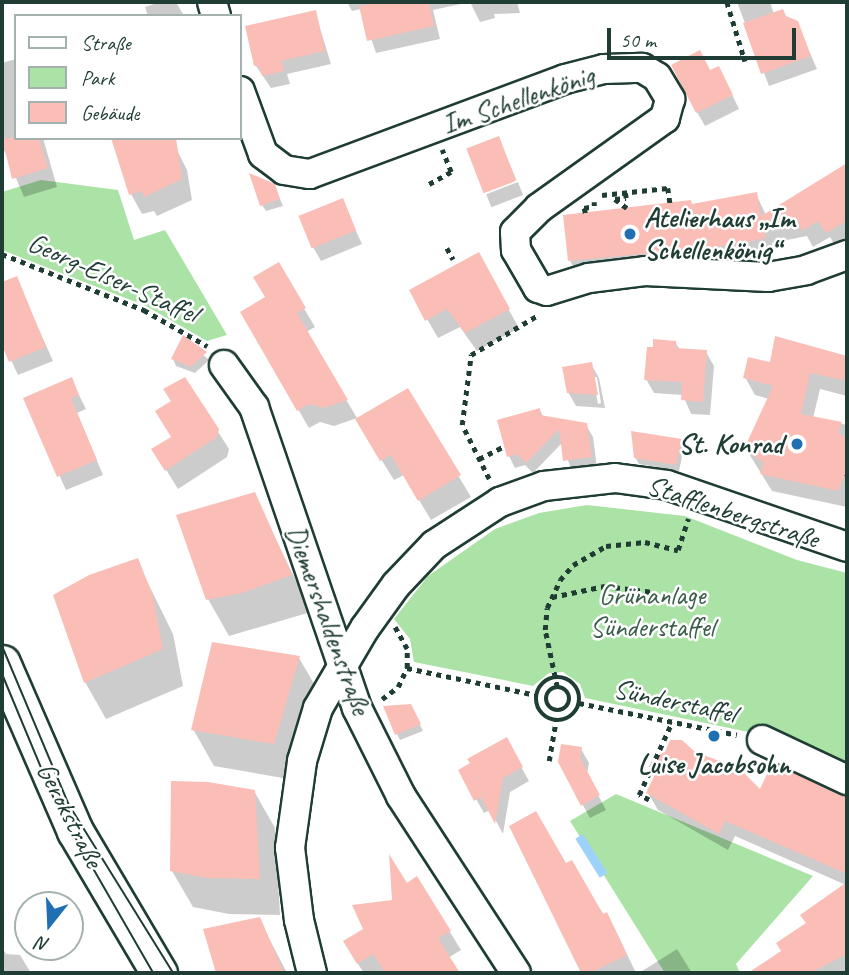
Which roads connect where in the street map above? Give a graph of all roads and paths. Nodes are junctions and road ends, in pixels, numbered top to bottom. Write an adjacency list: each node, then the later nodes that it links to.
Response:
1 (727, 2): 2 (path)
2 (745, 61)
3 (242, 96): 4 (street, Im Schellenkönig)
4 (434, 129): 5 (path); 12 (street, Im Schellenkönig)
5 (429, 184)
6 (625, 193): 7 (path); 8 (path); 9 (path)
7 (593, 196)
8 (670, 203)
9 (627, 208)
10 (447, 248): 13 (path)
11 (2, 254): 15 (path, Georg-Elser-Staffel)
12 (847, 255)
13 (453, 258)
14 (539, 317): 16 (path)
15 (215, 355): 24 (street, Diemershaldenstraße)
16 (504, 446)
17 (688, 518): 20 (path)
18 (847, 547): 24 (street, Stafflenbergstraße)
19 (653, 592): 20 (path)
20 (551, 597): 25 (path)
21 (390, 623): 23 (path)
22 (2, 663): 37 (street, Gerokstraße)
23 (407, 668): 27 (path); 28 (path)
24 (341, 670): 38 (street, Stafflenbergstraße); 39 (street, Diemershaldenstraße)
25 (556, 677): 26 (path); 27 (path); 29 (path, Sünderstaffel)
26 (557, 687): 30 (path); 30 (path)
27 (536, 695): 31 (path)
28 (374, 702)
29 (579, 703): 31 (path, Sünderstaffel); 32 (path, Sünderstaffel)
30 (555, 711): 31 (path)
31 (555, 720): 34 (path)
32 (672, 722): 33 (path, Sünderstaffel); 36 (path)
33 (762, 740): 35 (street)
34 (550, 761)
35 (847, 780)
36 (649, 800)
37 (159, 969)
38 (312, 973)
39 (516, 973)

